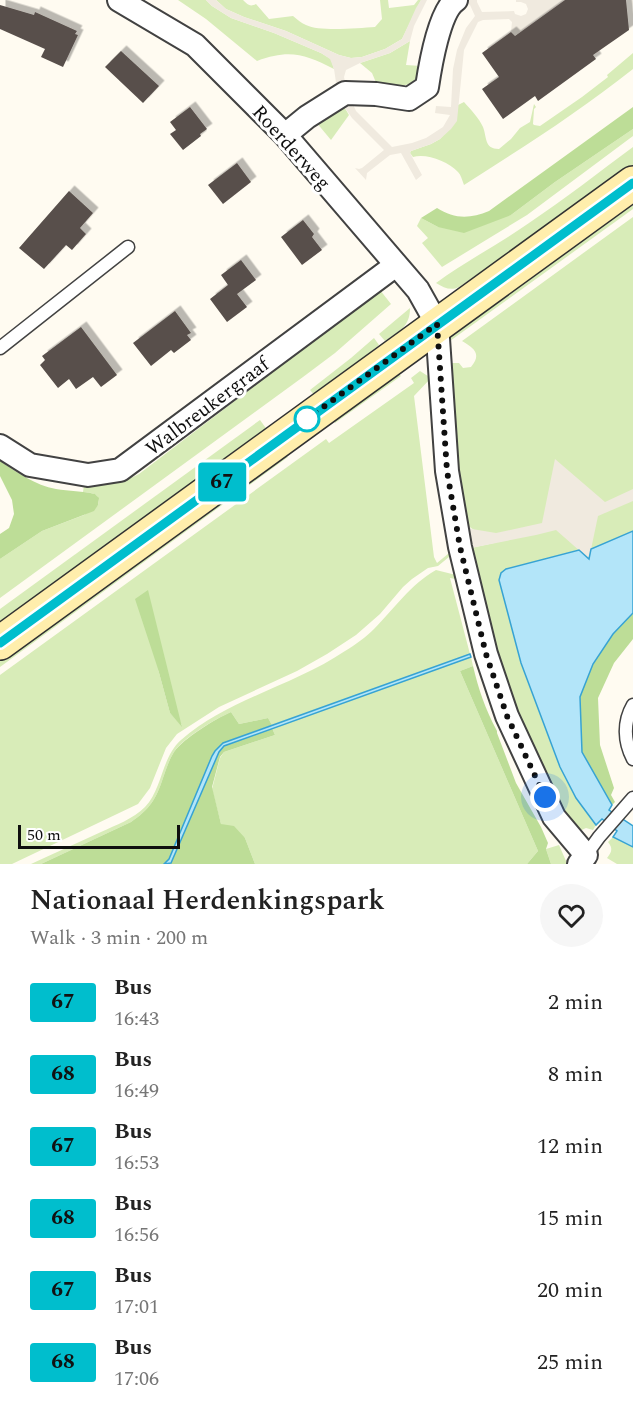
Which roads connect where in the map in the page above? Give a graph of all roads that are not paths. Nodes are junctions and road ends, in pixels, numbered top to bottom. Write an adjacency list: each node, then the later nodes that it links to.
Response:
1 (119, 0): 3 (street, Roerderweg)
2 (456, 0): 3 (street)
3 (285, 135): 6 (street, Roerderweg)
4 (633, 183): 7 (main road)
5 (128, 247): 8 (lane)
6 (396, 265): 7 (street, Roerderweg); 9 (street, Walbreukergraaf)
7 (437, 324): 10 (main road); 14 (street)
8 (0, 348)
9 (0, 446)
10 (0, 643)
11 (633, 705): 12 (lane)
12 (633, 759)
13 (633, 798): 14 (lane)
14 (588, 852)

